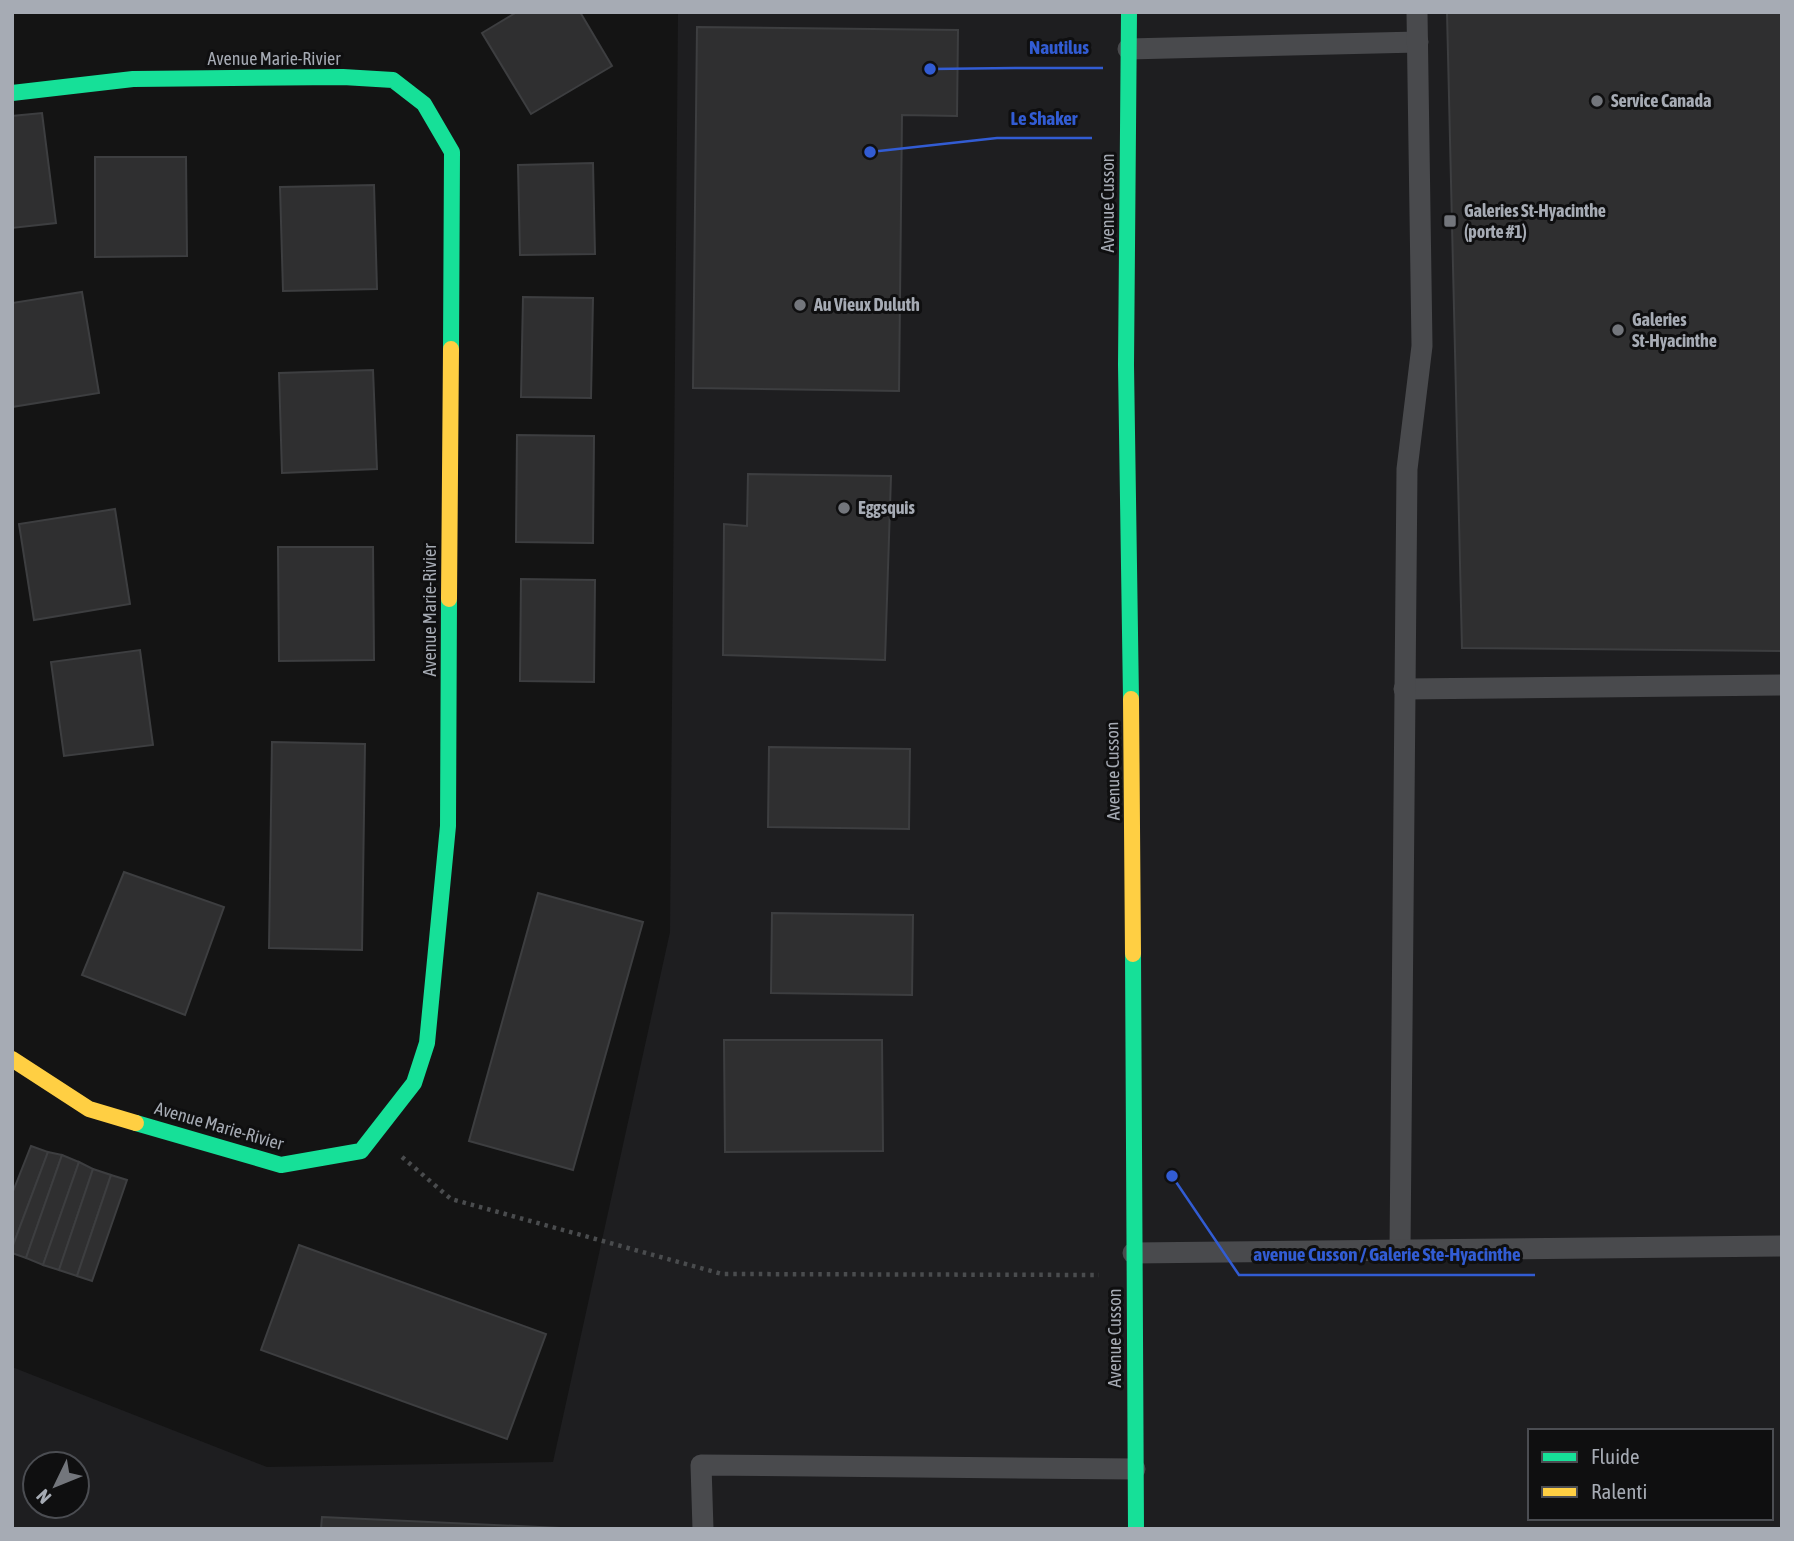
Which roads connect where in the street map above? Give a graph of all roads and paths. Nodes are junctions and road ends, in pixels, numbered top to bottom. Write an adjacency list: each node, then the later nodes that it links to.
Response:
1 (1129, 12): 4 (street, Avenue Cusson)
2 (1418, 12): 3 (lane)
3 (1418, 42): 4 (lane); 7 (lane)
4 (1128, 49): 12 (street, Avenue Cusson)
5 (12, 93): 9 (street, Avenue Marie-Rivier)
6 (1782, 685): 7 (lane)
7 (1404, 690): 11 (lane)
8 (12, 1059): 9 (street, Avenue Marie-Rivier)
9 (375, 1133): 13 (path)
10 (1782, 1246): 11 (lane)
11 (1400, 1251): 12 (lane)
12 (1133, 1253): 13 (street, Avenue Cusson)
13 (1134, 1275): 14 (street, Avenue Cusson)
14 (1135, 1469): 15 (lane); 16 (street, Avenue Cusson)
15 (703, 1529)
16 (1136, 1529)

